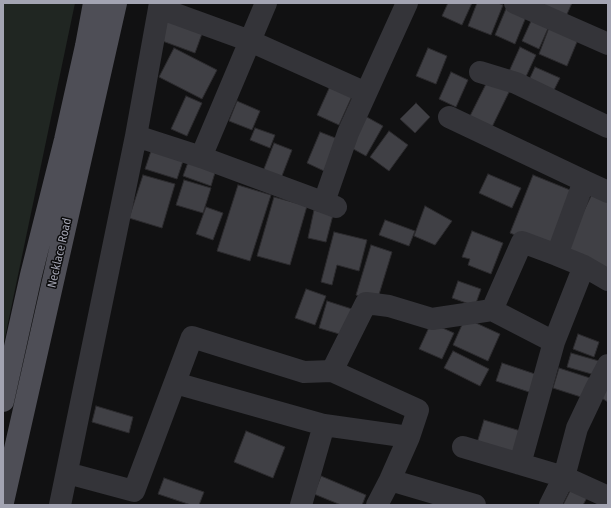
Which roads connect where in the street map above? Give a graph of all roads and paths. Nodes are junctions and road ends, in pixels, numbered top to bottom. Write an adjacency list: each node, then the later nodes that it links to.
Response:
1 (94, 3): 25 (main road, Necklace Road)
2 (116, 3): 34 (main road, Necklace Road)
3 (266, 3): 8 (street)
4 (407, 3): 10 (street)
5 (160, 5): 8 (street); 13 (street)
6 (526, 5): 7 (street)
7 (606, 39)
8 (250, 40): 10 (street); 14 (street)
9 (480, 72): 12 (street)
10 (366, 93): 14 (street)
11 (449, 117): 15 (street)
12 (608, 127)
13 (136, 136): 14 (street); 30 (street)
14 (200, 157)
15 (584, 181): 16 (street); 17 (street)
16 (608, 192)
17 (557, 255): 18 (street); 20 (street)
18 (584, 266): 19 (street); 21 (street)
19 (608, 280)
20 (492, 310): 21 (street); 23 (street)
21 (554, 342): 29 (street)
22 (608, 365): 31 (street)
23 (332, 371): 24 (street); 27 (street)
24 (176, 383): 26 (street); 30 (street)
25 (3, 401)
26 (324, 425): 27 (street); 36 (street)
27 (410, 437): 32 (street)
28 (463, 447): 29 (street)
29 (520, 464): 31 (street)
30 (67, 473): 35 (street)
31 (564, 477): 33 (street); 39 (street)
32 (390, 480): 37 (street); 38 (street)
33 (608, 497)
34 (3, 502)
35 (60, 505)
36 (301, 505)
37 (377, 505)
38 (475, 505)
39 (550, 505)

